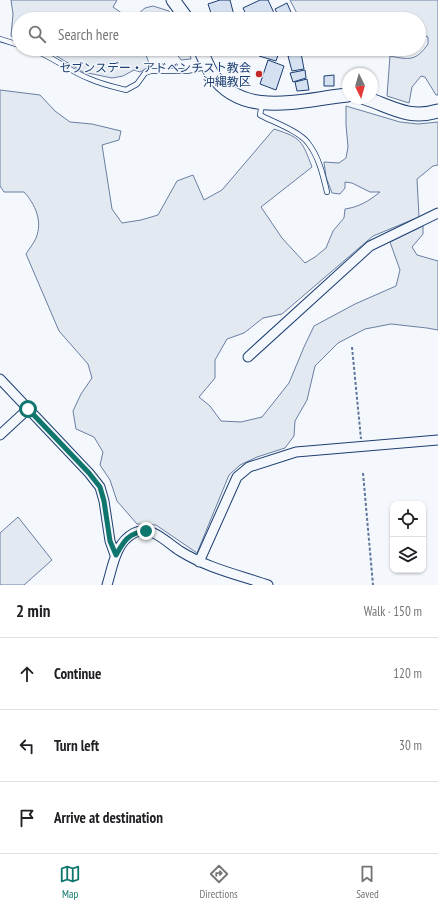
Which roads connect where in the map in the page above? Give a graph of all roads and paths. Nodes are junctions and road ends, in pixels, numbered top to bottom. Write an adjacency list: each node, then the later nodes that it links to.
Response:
1 (173, 0): 2 (main road)
2 (182, 12)
3 (0, 39): 4 (lane)
4 (12, 43)
5 (48, 56): 7 (lane)
6 (203, 56): 7 (main road)
7 (208, 66): 10 (main road)
8 (342, 97): 10 (main road)
9 (378, 103): 11 (main road)
10 (262, 104): 12 (lane)
11 (438, 111)
12 (327, 192)
13 (438, 214): 15 (street)
14 (352, 347): 20 (path)
15 (248, 357)
16 (0, 379): 17 (street)
17 (28, 409): 18 (street); 22 (street)
18 (0, 435)
19 (438, 440): 20 (street)
20 (362, 446): 23 (street)
21 (363, 473): 26 (path)
22 (116, 555): 23 (street); 24 (street)
23 (199, 562): 25 (street)
24 (106, 585)
25 (268, 585)
26 (373, 585)

